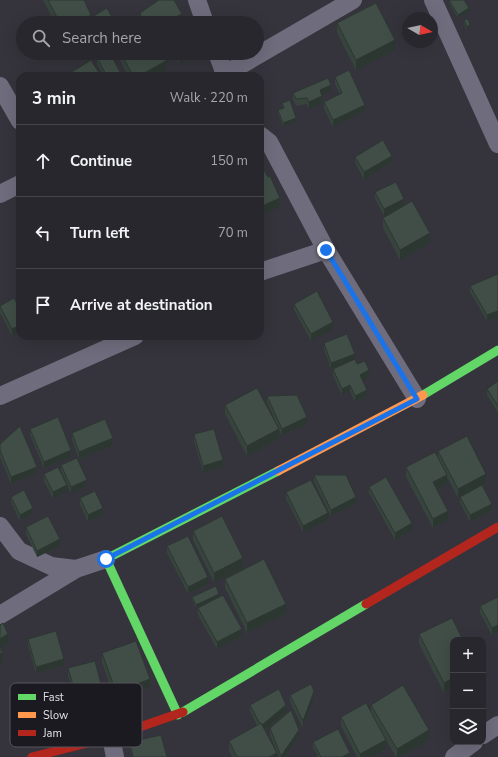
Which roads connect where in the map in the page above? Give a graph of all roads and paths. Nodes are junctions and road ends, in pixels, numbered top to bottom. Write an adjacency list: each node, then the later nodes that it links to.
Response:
1 (197, 0): 4 (street)
2 (353, 0): 5 (street)
3 (433, 0): 13 (street)
4 (203, 16)
5 (264, 51)
6 (219, 60): 8 (street)
7 (249, 60): 9 (street)
8 (222, 72)
9 (228, 72)
10 (0, 86): 11 (street)
11 (16, 115)
12 (264, 138): 16 (street)
13 (498, 144)
14 (16, 186): 15 (street)
15 (0, 194)
16 (326, 250): 17 (street); 21 (street)
17 (264, 271)
18 (126, 340): 20 (street)
19 (498, 350): 21 (street)
20 (0, 396)
21 (417, 399): 24 (street)
22 (0, 526): 25 (street)
23 (498, 527): 27 (street)
24 (106, 559): 25 (street); 27 (street)
25 (76, 568): 26 (street)
26 (0, 615)
27 (178, 715): 29 (street)
28 (498, 725): 30 (street)
29 (142, 727)
30 (486, 733)
31 (470, 745): 36 (street)
32 (72, 747): 34 (street)
33 (114, 747): 35 (street)
34 (32, 757)
35 (116, 757)
36 (454, 757)

